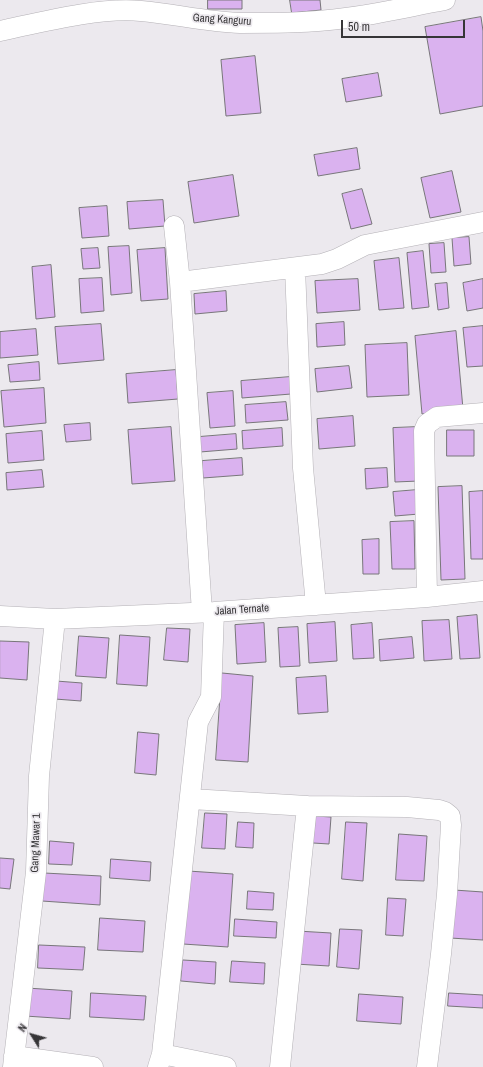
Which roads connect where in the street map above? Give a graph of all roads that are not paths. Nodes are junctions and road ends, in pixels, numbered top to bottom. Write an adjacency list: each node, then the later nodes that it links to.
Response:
1 (445, 0): 2 (street, Gang Kanguru)
2 (422, 2): 3 (street, Gang Kanguru)
3 (0, 31)
4 (483, 222): 6 (street)
5 (174, 226): 7 (street)
6 (295, 268): 7 (street); 11 (street)
7 (180, 282): 12 (street)
8 (483, 412): 10 (street)
9 (483, 591): 10 (street, Jalan Ternate)
10 (427, 597): 11 (street, Jalan Ternate)
11 (316, 605): 12 (street, Jalan Ternate)
12 (208, 612): 14 (street, Jalan Ternate); 15 (street)
13 (0, 616): 14 (street, Jalan Ternate)
14 (55, 619): 18 (street, Gang Mawar 1)
15 (191, 799): 16 (street); 17 (street)
16 (307, 806): 21 (street); 22 (street)
17 (160, 1060): 20 (street)
18 (14, 1062): 19 (street)
19 (93, 1067)
20 (226, 1067)
21 (280, 1067)
22 (427, 1067)

